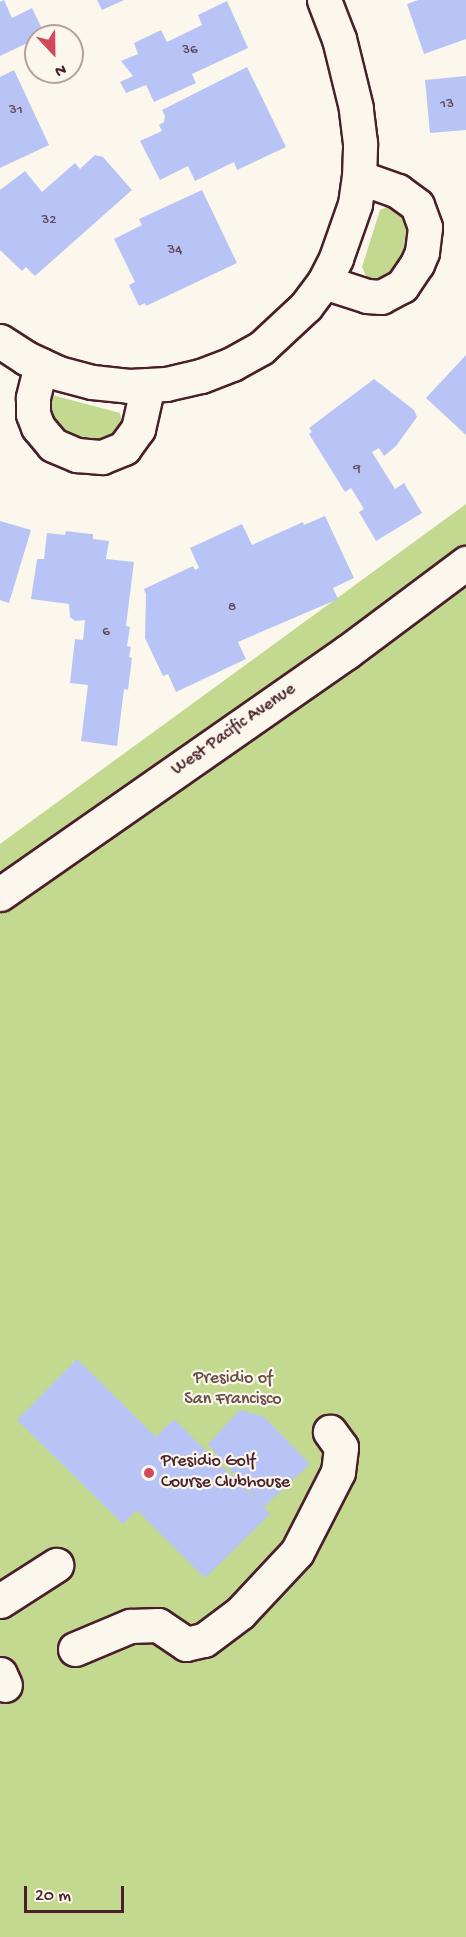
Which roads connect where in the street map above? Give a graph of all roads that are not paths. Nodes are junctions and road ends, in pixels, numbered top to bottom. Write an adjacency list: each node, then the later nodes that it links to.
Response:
1 (324, 0): 2 (street)
2 (359, 177): 3 (street); 3 (street)
3 (324, 282): 6 (street)
4 (0, 341): 5 (street)
5 (41, 364): 6 (street); 6 (street)
6 (147, 385)
7 (466, 563): 8 (street, West Pacific Avenue)
8 (0, 894)
9 (330, 1432): 12 (street)
10 (56, 1565): 11 (street)
11 (0, 1601)
12 (75, 1649)

